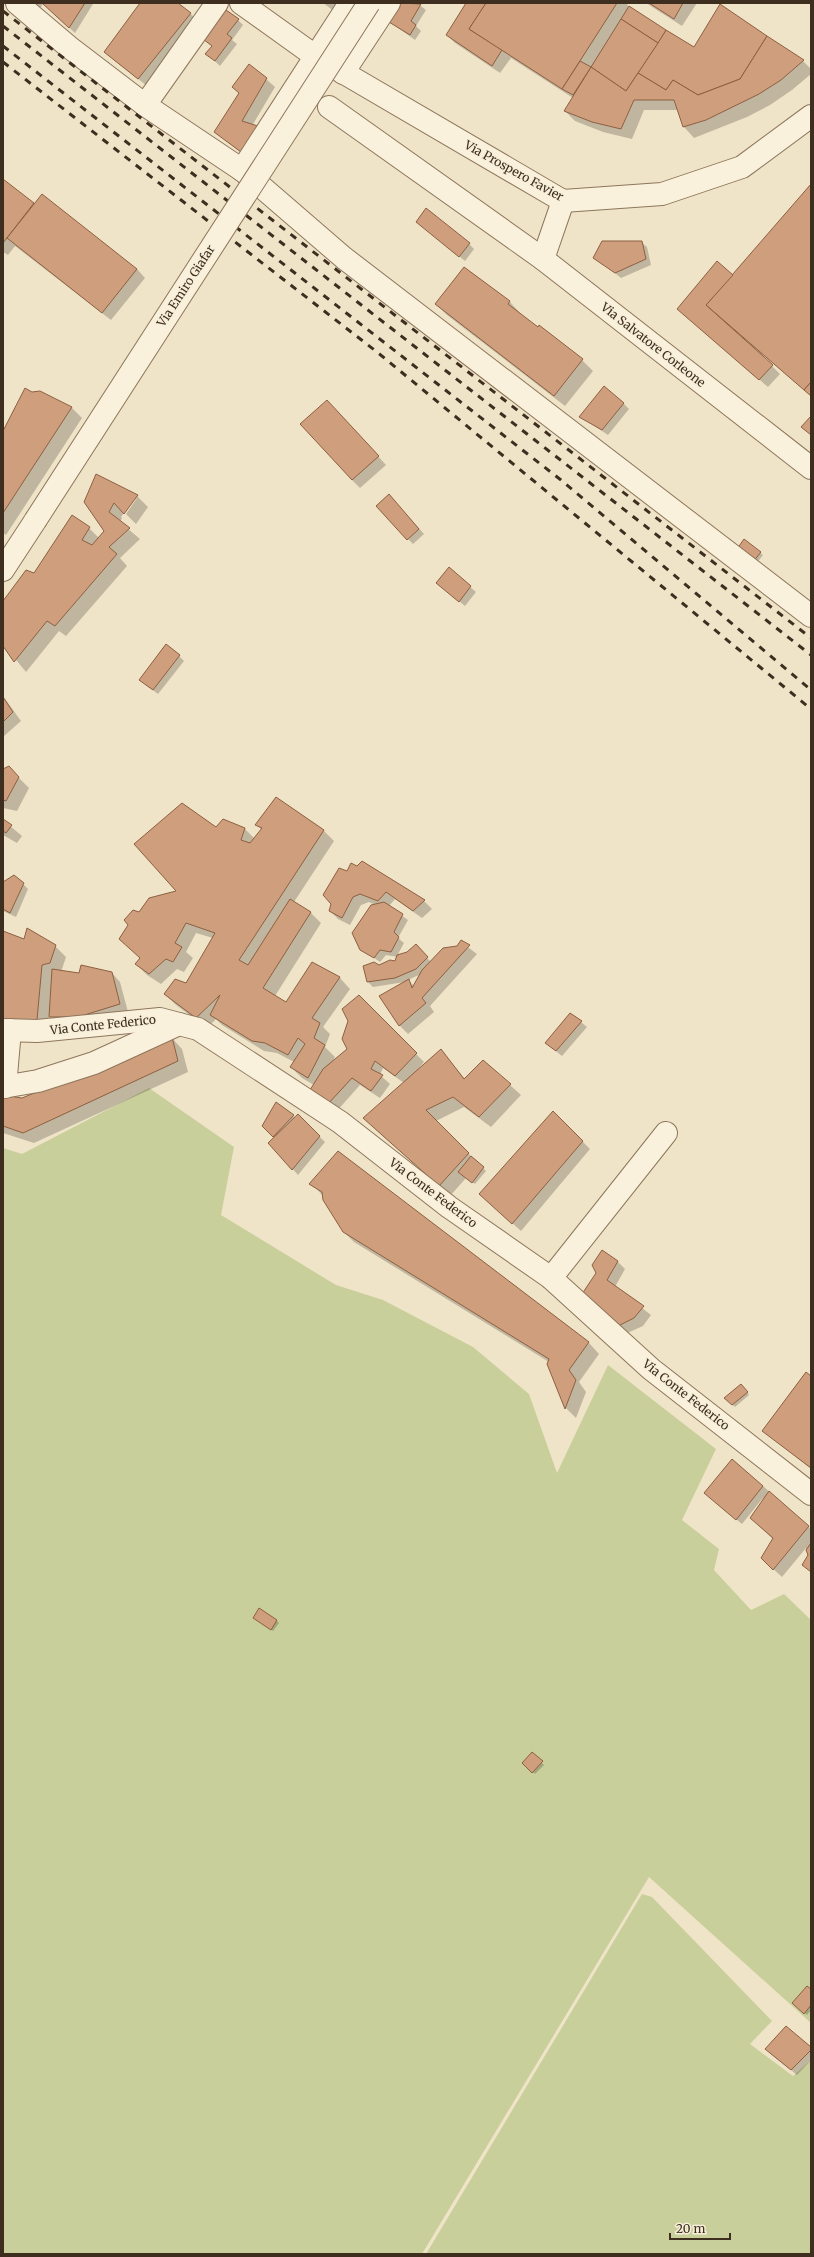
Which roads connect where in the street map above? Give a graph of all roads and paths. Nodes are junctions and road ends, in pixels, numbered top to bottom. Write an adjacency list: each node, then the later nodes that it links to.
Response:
1 (16, 3): 9 (street)
2 (217, 3): 9 (street)
3 (241, 3): 7 (street, Via Prospero Favier)
4 (350, 3): 7 (street)
5 (369, 3): 16 (street, Via Emiro Giafar, bridge)
6 (389, 3): 8 (street)
7 (315, 56): 8 (street, Via Prospero Favier); 12 (street)
8 (343, 73): 13 (street, Via Prospero Favier)
9 (145, 105): 12 (street)
10 (329, 107): 14 (street, Via Salvatore Corleone)
11 (811, 116): 13 (street, Via Prospero Favier)
12 (242, 170): 17 (street)
13 (563, 201): 14 (street)
14 (543, 259): 15 (street, Via Salvatore Corleone)
15 (811, 468)
16 (3, 570)
17 (811, 616)
18 (179, 1024): 19 (street, Via Conte Federico); 20 (street); 22 (street, Via Conte Federico)
19 (7, 1030): 20 (street)
20 (4, 1087)
21 (666, 1133): 22 (street)
22 (551, 1278): 23 (street, Via Conte Federico)
23 (811, 1494)

